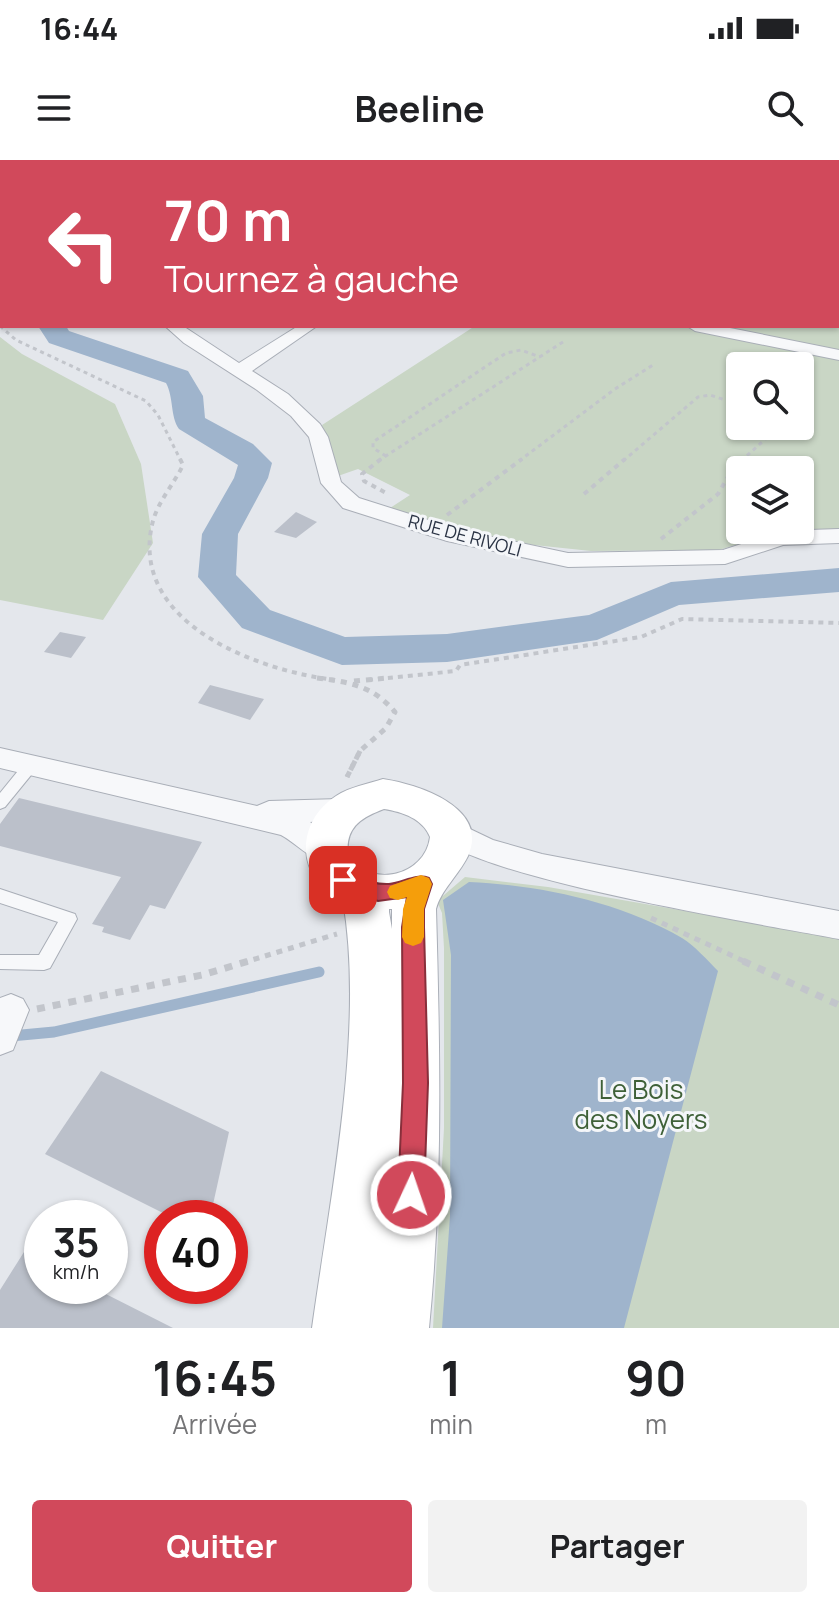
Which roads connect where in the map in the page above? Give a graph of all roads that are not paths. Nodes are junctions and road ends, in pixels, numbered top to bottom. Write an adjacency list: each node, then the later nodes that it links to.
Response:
1 (175, 328): 5 (street, RUE DE RIVOLI)
2 (306, 328): 5 (street)
3 (705, 328): 4 (street)
4 (839, 355)
5 (240, 371): 6 (street, RUE DE RIVOLI)
6 (839, 536)
7 (10, 763): 9 (lane); 10 (street)
8 (344, 791): 10 (street); 11 (street); 12 (street)
9 (0, 803)
10 (212, 807): 11 (street)
11 (323, 849): 14 (street)
12 (437, 860): 14 (street); 15 (street); 18 (street)
13 (0, 896): 16 (lane)
14 (357, 910): 17 (street)
15 (839, 925)
16 (0, 962)
17 (342, 1328)
18 (399, 1328)

